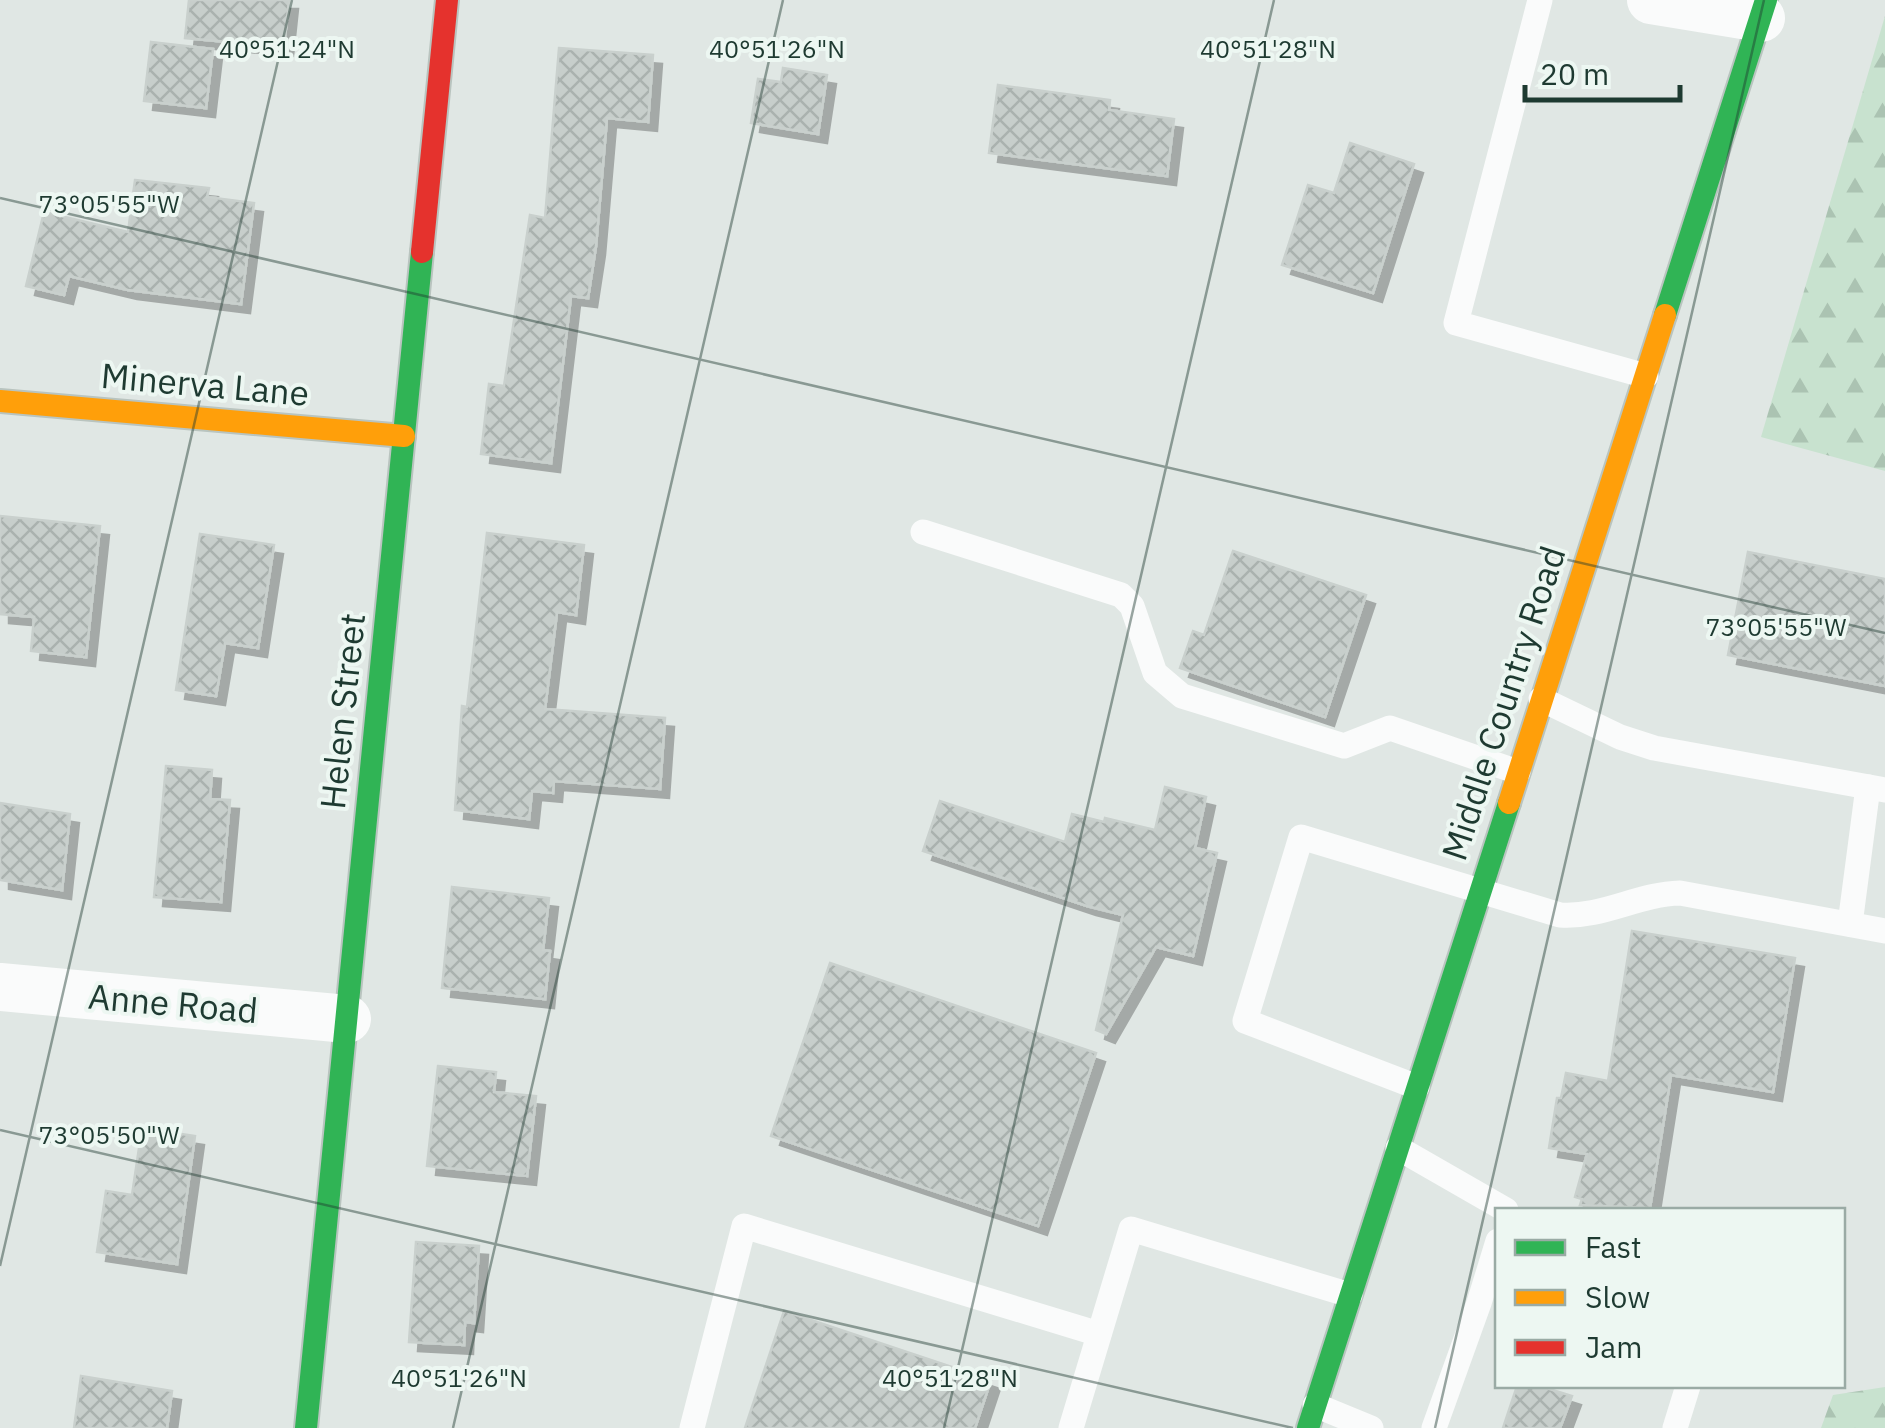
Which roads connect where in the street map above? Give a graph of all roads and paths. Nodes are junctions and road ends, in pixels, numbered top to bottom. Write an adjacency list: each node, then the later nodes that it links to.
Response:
1 (447, 0): 7 (street, Helen Street)
2 (1540, 0): 5 (lane)
3 (1650, 0): 4 (street)
4 (1763, 9): 5 (street, Middle Country Road)
5 (1646, 376): 9 (street, Middle Country Road)
6 (0, 401): 7 (street, Minerva Lane)
7 (404, 436): 16 (street, Helen Street)
8 (923, 532): 10 (lane)
9 (1541, 699): 10 (street, Middle Country Road); 11 (lane)
10 (1518, 772): 12 (street, Middle Country Road)
11 (1876, 788): 13 (lane)
12 (1480, 892): 13 (lane); 17 (street, Middle Country Road); 17 (lane)
13 (1850, 924): 14 (lane)
14 (1885, 931)
15 (0, 987): 16 (street, Anne Road)
16 (347, 1019): 26 (street, Helen Street)
17 (1417, 1087): 18 (street, Middle Country Road)
18 (1398, 1148): 19 (lane); 21 (street, Middle Country Road)
19 (1503, 1208)
20 (1495, 1261): 22 (lane)
21 (1350, 1295): 23 (lane); 25 (street, Middle Country Road)
22 (1488, 1305): 30 (lane)
23 (1099, 1334): 27 (lane); 28 (lane)
24 (1687, 1388): 31 (lane)
25 (1312, 1417): 29 (lane)
26 (306, 1428)
27 (692, 1428)
28 (1071, 1428)
29 (1371, 1428)
30 (1434, 1428)
31 (1674, 1428)

